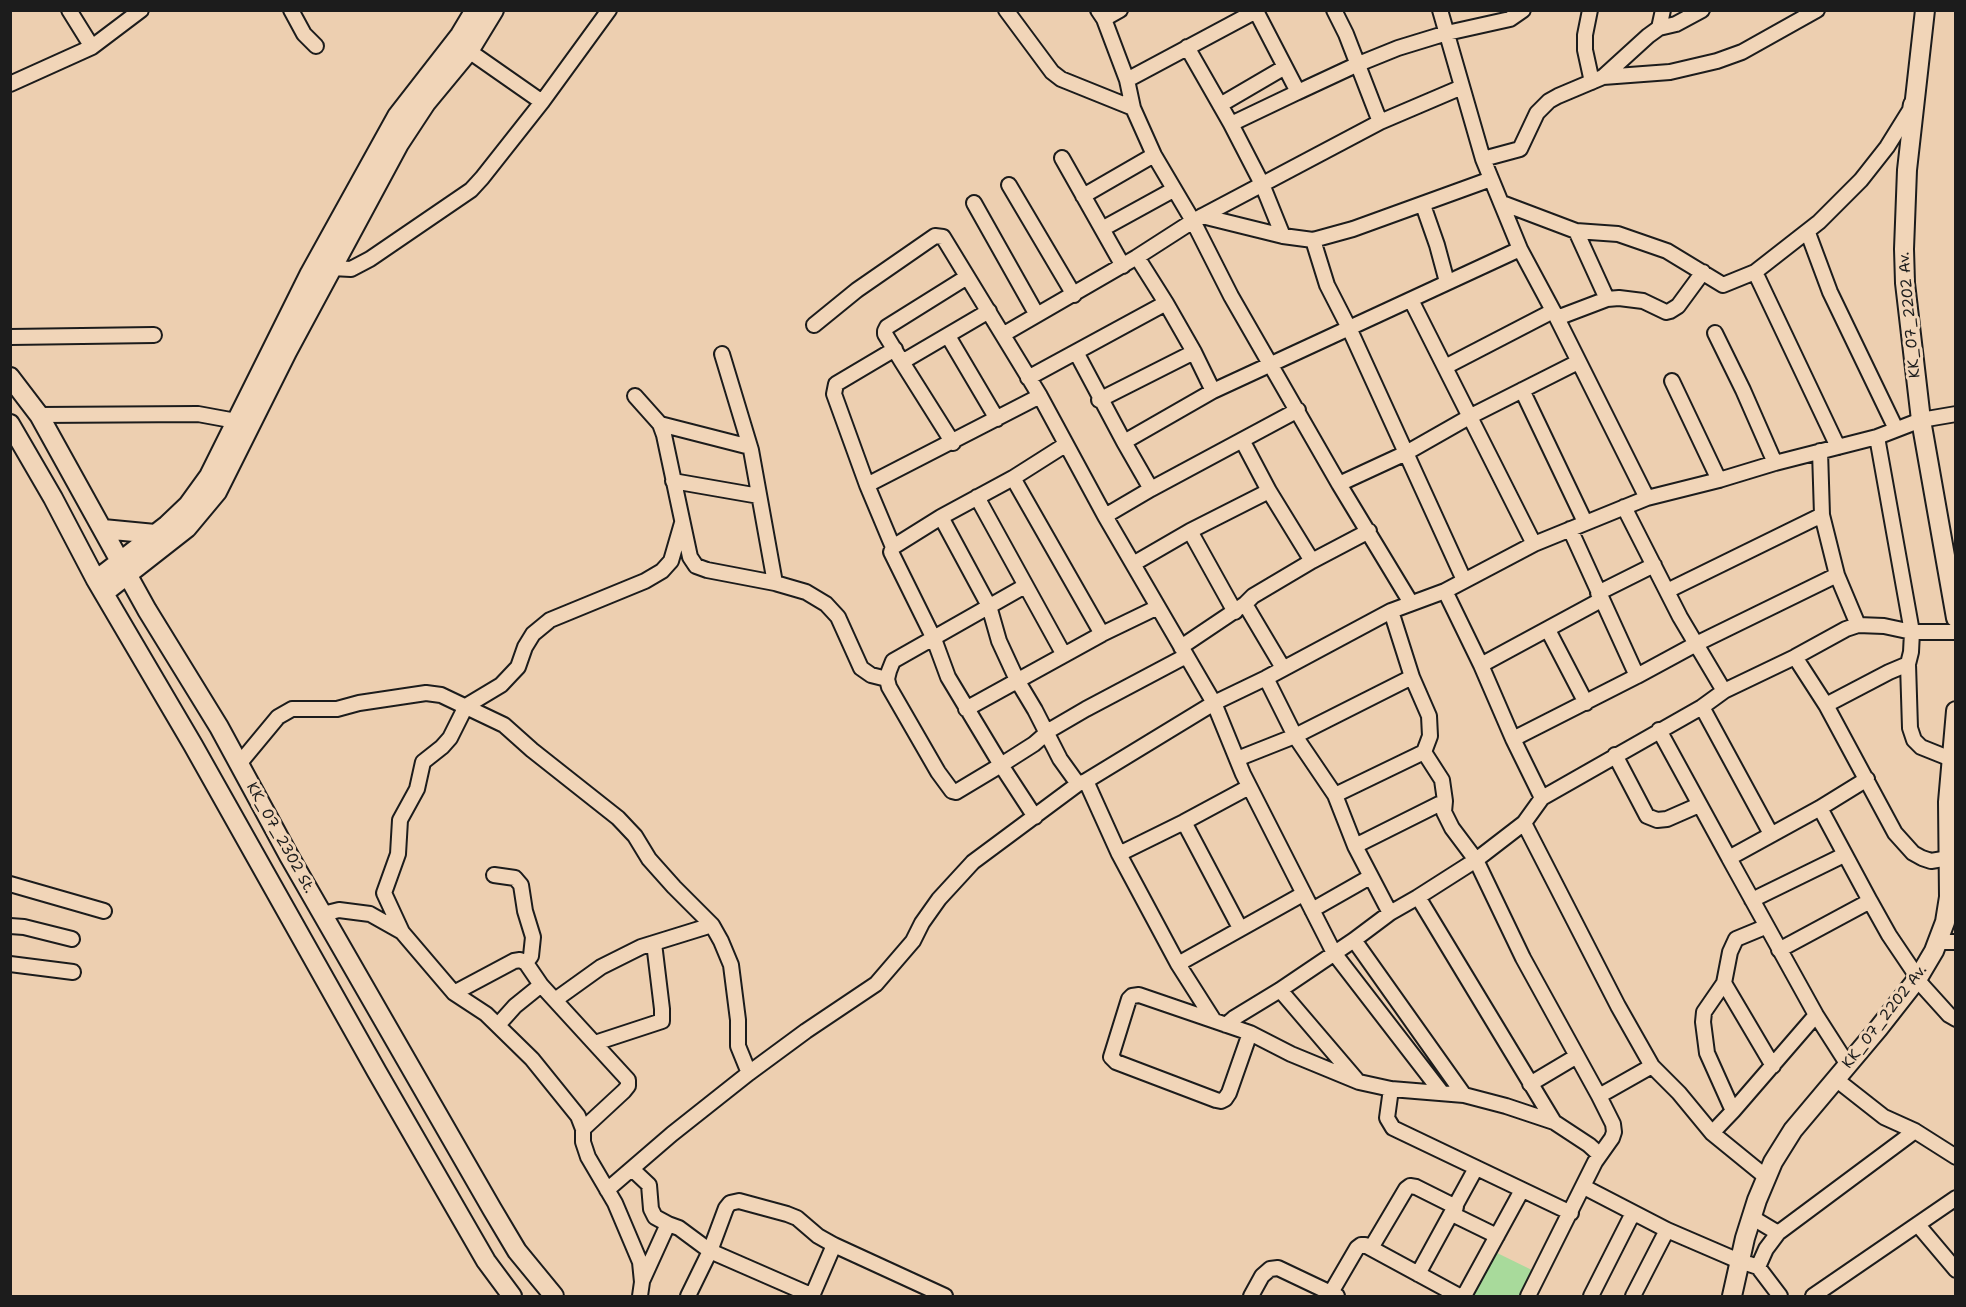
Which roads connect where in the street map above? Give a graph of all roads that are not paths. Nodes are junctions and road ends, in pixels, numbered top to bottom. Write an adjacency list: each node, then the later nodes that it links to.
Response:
1 (69, 10): 24 (street)
2 (291, 10): 22 (street)
3 (475, 10): 94 (main road)
4 (494, 10): 26 (main road)
5 (609, 10): 34 (street)
6 (1006, 10): 36 (street)
7 (1120, 10): 19 (street)
8 (1334, 10): 27 (street)
9 (1440, 10): 21 (street)
10 (1523, 10): 21 (street)
11 (1590, 10): 29 (street)
12 (1663, 10): 20 (street)
13 (1702, 10): 20 (street)
14 (1817, 10): 29 (street)
15 (1925, 10): 23 (main road, KK_07_2202 Av.)
16 (1935, 10): 100 (main road)
17 (1256, 11): 25 (street); 28 (street)
18 (138, 12): 24 (street)
19 (1101, 15): 30 (street)
20 (1659, 28): 29 (street)
21 (1447, 33): 27 (street); 32 (street)
22 (316, 46)
23 (1920, 46): 53 (street); 100 (main road, KK_07_2202 Av.)
24 (92, 47): 31 (street)
25 (1187, 47): 30 (street); 35 (street)
26 (469, 51): 34 (street); 59 (main road)
27 (1356, 65): 33 (street); 37 (street)
28 (1285, 67): 33 (street); 35 (street)
29 (1598, 79): 41 (street)
30 (1127, 80): 36 (street)
31 (10, 84)
32 (1462, 87): 37 (street); 41 (street)
33 (1298, 92): 38 (street)
34 (542, 102): 59 (street)
35 (1220, 105): 38 (street)
36 (1133, 108): 39 (street)
37 (1380, 122): 43 (street)
38 (1232, 124): 43 (street)
39 (1154, 155): 45 (street); 46 (street)
40 (1062, 158): 46 (street)
41 (1483, 159): 42 (street)
42 (1491, 179): 48 (street); 49 (street)
43 (1262, 184): 50 (street); 54 (street)
44 (1009, 185): 64 (street)
45 (1173, 190): 50 (street); 51 (street)
46 (1083, 196): 51 (street)
47 (974, 203): 70 (street)
48 (1502, 203): 52 (street); 56 (street)
49 (1423, 205): 55 (street); 63 (street)
50 (1198, 219): 54 (street); 57 (street); 84 (street)
51 (1102, 229): 58 (street)
52 (1576, 231): 60 (street); 65 (street)
53 (1808, 233): 61 (street); 104 (street)
54 (1283, 236): 55 (street)
55 (1313, 240): 72 (street)
56 (1520, 249): 63 (street); 69 (street)
57 (1137, 257): 58 (street); 67 (street)
58 (1123, 266): 64 (street)
59 (332, 268): 94 (main road)
60 (1703, 272): 61 (street); 65 (street)
61 (1755, 272): 111 (street)
62 (967, 277): 68 (street); 71 (street); 78 (street)
63 (1447, 282): 66 (street)
64 (1074, 295): 70 (street)
65 (1607, 299): 69 (street)
66 (1411, 300): 72 (street); 85 (street)
67 (1166, 303): 79 (street); 80 (street)
68 (989, 311): 74 (street); 77 (street)
69 (1555, 314): 83 (street); 85 (street)
70 (1037, 315): 74 (street)
71 (814, 325)
72 (1349, 328): 84 (street); 113 (street)
73 (1715, 333): 114 (street)
74 (1004, 334): 87 (street)
75 (154, 335): 76 (street)
76 (10, 336)
77 (948, 336): 82 (street); 99 (street)
78 (894, 349): 82 (street); 119 (street)
79 (1076, 352): 87 (street); 93 (street)
80 (1194, 352): 90 (street); 93 (street)
81 (722, 354): 110 (street)
82 (902, 362): 108 (street)
83 (1578, 362): 89 (street); 124 (street)
84 (1271, 364): 90 (street); 95 (street)
85 (1445, 367): 98 (street)
86 (10, 377): 97 (main road, KK_07_2302 St.)
87 (1028, 378): 92 (street)
88 (1672, 381): 116 (street)
89 (1522, 390): 98 (street); 129 (street)
90 (1213, 391): 107 (street)
91 (635, 396): 103 (street)
92 (1040, 396): 99 (street); 109 (street)
93 (1100, 400): 107 (street)
94 (251, 405): 101 (main road); 138 (main road)
95 (1298, 410): 106 (street); 118 (street)
96 (1956, 414): 100 (street)
97 (39, 415): 101 (street); 131 (main road, KK_07_2302 St.)
98 (1471, 416): 113 (street); 136 (street)
99 (997, 418): 108 (street)
100 (1924, 420): 104 (street); 151 (main road); 158 (main road, KK_07_2202 Av.)
101 (236, 421): 135 (main road)
102 (10, 424): 147 (main road, KK_07_2302 St.)
103 (660, 424): 110 (street); 117 (street)
104 (1896, 429): 105 (street)
105 (1877, 437): 111 (street); 161 (street)
106 (1242, 440): 120 (street); 121 (street)
107 (1124, 442): 120 (street)
108 (952, 443): 119 (street)
109 (1065, 445): 115 (street); 127 (street)
110 (750, 447): 122 (street)
111 (1838, 447): 112 (street)
112 (1820, 451): 114 (street); 126 (street)
113 (1406, 453): 118 (street); 144 (street)
114 (1775, 463): 116 (street)
115 (1013, 478): 123 (street); 163 (street)
116 (1719, 480): 124 (street)
117 (673, 481): 122 (street); 130 (street)
118 (1339, 484): 134 (street)
119 (867, 485): 137 (street)
120 (1151, 489): 127 (street)
121 (1269, 491): 133 (street); 139 (street)
122 (759, 496): 145 (street)
123 (977, 497): 128 (street); 146 (street)
124 (1647, 498): 125 (street)
125 (1624, 507): 129 (street); 141 (street)
126 (1822, 515): 143 (street); 149 (street)
127 (1105, 516): 140 (street)
128 (941, 518): 137 (street); 153 (street)
129 (1585, 522): 132 (street)
130 (682, 523): 145 (street); 181 (street)
131 (103, 529): 135 (main road); 142 (main road, KK_07_2302 St.)
132 (1570, 529): 136 (street); 150 (street)
133 (1190, 531): 140 (street); 155 (street)
134 (1369, 531): 139 (street); 152 (street)
135 (154, 534): 142 (main road)
136 (1534, 544): 144 (street)
137 (893, 547): 164 (street)
138 (154, 554): 142 (main road); 157 (main road)
139 (1311, 561): 155 (street)
140 (1133, 564): 154 (street)
141 (1654, 565): 149 (street); 150 (street)
142 (125, 568): 147 (main road); 157 (main road, KK_07_2302 St.)
143 (1837, 575): 159 (street); 165 (street)
144 (1464, 580): 148 (street)
145 (775, 584): 175 (street)
146 (1025, 586): 153 (street); 167 (street)
147 (100, 587): 296 (main road, KK_07_2302 St.)
148 (1445, 591): 152 (street); 170 (street)
149 (1666, 591): 165 (street)
150 (1600, 596): 160 (street); 172 (street)
151 (1956, 598)
152 (1411, 603): 156 (street)
153 (989, 606): 164 (street); 176 (street)
154 (1158, 607): 163 (street); 166 (street)
155 (1240, 608): 166 (street); 171 (street)
156 (1391, 611): 171 (street); 173 (street)
157 (151, 617): 193 (main road, KK_07_2302 St.)
158 (1956, 618)
159 (1858, 625): 161 (street); 168 (street)
160 (1548, 630): 170 (street); 179 (street)
161 (1912, 632): 162 (street); 169 (street)
162 (1956, 632)
163 (1102, 634): 167 (street)
164 (934, 639): 175 (street); 183 (street)
165 (1696, 644): 172 (street); 177 (street)
166 (1184, 652): 178 (street); 186 (street)
167 (1064, 655): 176 (street)
168 (1795, 657): 177 (street); 180 (street)
169 (1908, 664): 180 (street); 191 (street)
170 (1481, 665): 188 (street)
171 (1282, 668): 174 (street)
172 (1637, 676): 179 (street)
173 (1412, 677): 187 (street); 189 (street)
174 (1266, 678): 178 (street); 187 (street)
175 (887, 679): 194 (street)
176 (1017, 680): 183 (street); 186 (street)
177 (1724, 691): 182 (street)
178 (1214, 703): 192 (street); 196 (street)
179 (1586, 703): 188 (street)
180 (1826, 705): 195 (street)
181 (466, 706): 193 (street); 224 (street); 228 (street)
182 (1702, 707): 185 (street); 206 (street)
183 (966, 709): 194 (street)
184 (1956, 711): 191 (main road, KK_07_2202 Av.)
185 (1659, 730): 190 (street); 201 (street)
186 (1046, 733): 194 (street); 196 (street)
187 (1295, 736): 192 (street); 198 (street)
188 (1513, 739): 199 (street)
189 (1424, 752): 198 (street); 200 (street)
190 (1615, 755): 199 (street); 201 (street)
191 (1953, 758): 211 (main road, KK_07_2202 Av.); 231 (main road)
192 (1237, 759): 197 (street)
193 (239, 764): 223 (main road, KK_07_2302 St.)
194 (1001, 765): 203 (street)
195 (1867, 779): 202 (street); 211 (street)
196 (1082, 782): 203 (street); 208 (street)
197 (1249, 787): 204 (street); 216 (street)
198 (1335, 795): 207 (street)
199 (1542, 798): 205 (street)
200 (1445, 801): 207 (street); 212 (street)
201 (1699, 805): 210 (street)
202 (1820, 808): 206 (street); 209 (street)
203 (1035, 817): 255 (street)
204 (1184, 822): 208 (street); 227 (street)
205 (1524, 823): 212 (street); 253 (street)
206 (1771, 834): 210 (street)
207 (1355, 846): 214 (street)
208 (1119, 854): 237 (street)
209 (1844, 855): 218 (street); 219 (street)
210 (1729, 858): 218 (street)
211 (1949, 858): 239 (main road, KK_07_2202 Av.)
212 (1476, 860): 217 (street); 251 (street)
213 (494, 876): 235 (street)
214 (1370, 877): 220 (street); 222 (street)
215 (10, 884): 221 (street)
216 (1303, 894): 220 (street); 227 (street)
217 (1418, 897): 222 (street); 257 (street)
218 (1752, 900): 226 (street)
219 (1870, 901): 233 (street); 239 (street)
220 (1312, 909): 234 (street)
221 (104, 911)
222 (1390, 913): 230 (street)
223 (323, 914): 228 (street); 297 (main road, KK_07_2302 St.)
224 (712, 925): 232 (street); 255 (street)
225 (10, 926): 229 (street)
226 (1765, 927): 233 (street); 240 (street)
227 (1240, 928): 237 (street)
228 (402, 932): 243 (street)
229 (72, 939)
230 (1354, 940): 234 (street); 261 (street)
231 (1950, 942): 239 (main road)
232 (654, 943): 244 (street); 250 (street)
233 (1779, 950): 245 (street)
234 (1334, 953): 242 (street); 260 (street)
235 (526, 963): 241 (street); 243 (street)
236 (10, 964): 238 (street)
237 (1178, 964): 247 (street)
238 (73, 972)
239 (1920, 981): 246 (street); 252 (main road, KK_07_2202 Av.); 258 (main road)
240 (1724, 983): 254 (street); 263 (street)
241 (541, 985): 244 (street); 248 (street)
242 (1280, 990): 247 (street); 256 (street)
243 (454, 993): 248 (street)
244 (555, 1000): 250 (street)
245 (1816, 1016): 252 (street); 254 (street)
246 (1956, 1019)
247 (1220, 1022): 249 (street); 249 (street)
248 (498, 1025): 265 (street)
249 (1251, 1033): 256 (street)
250 (595, 1043): 265 (street)
251 (1577, 1056): 257 (street); 262 (street)
252 (1848, 1065): 272 (main road, KK_07_2202 Av.)
253 (1652, 1066): 262 (street); 267 (street)
254 (1773, 1066): 263 (street)
255 (749, 1073): 271 (street)
256 (1359, 1082): 259 (street)
257 (1530, 1084): 264 (street)
258 (1842, 1084): 266 (street); 280 (main road)
259 (1391, 1089): 260 (street); 270 (street)
260 (1442, 1093): 261 (street)
261 (1464, 1095): 264 (street)
262 (1599, 1096): 268 (street)
263 (1733, 1111): 267 (street)
264 (1554, 1122): 268 (street)
265 (583, 1129): 274 (street)
266 (1915, 1131): 269 (street); 284 (street)
267 (1712, 1133): 272 (street)
268 (1600, 1155): 273 (street)
269 (1956, 1157)
270 (1476, 1168): 275 (street); 277 (street)
271 (632, 1169): 274 (street); 281 (street)
272 (1766, 1177): 289 (main road, KK_07_2202 Av.)
273 (1584, 1187): 278 (street); 279 (street)
274 (607, 1190): 292 (street)
275 (1521, 1190): 278 (street); 285 (street)
276 (1956, 1198): 282 (street)
277 (1454, 1211): 285 (street); 287 (street); 291 (street)
278 (1571, 1213): 304 (street)
279 (1633, 1213): 283 (street); 305 (street)
280 (1758, 1221): 284 (street); 289 (main road)
281 (668, 1224): 288 (street); 292 (street)
282 (1918, 1225): 290 (street); 310 (street)
283 (1667, 1230): 289 (street); 306 (street)
284 (1778, 1233): 289 (street)
285 (1497, 1236): 303 (street)
286 (834, 1245): 288 (street); 293 (street); 300 (street)
287 (1371, 1248): 291 (street); 295 (street)
288 (710, 1251): 299 (street); 300 (street)
289 (1748, 1264): 307 (main road); 308 (main road); 309 (street)
290 (1956, 1270)
291 (1418, 1274): 294 (street)
292 (642, 1282): 298 (street)
293 (931, 1293): 301 (street)
294 (1443, 1293): 303 (street)
295 (1332, 1295): 302 (street)
296 (512, 1296)
297 (554, 1296)
298 (640, 1296)
299 (688, 1296)
300 (812, 1296)
301 (945, 1296)
302 (1251, 1296)
303 (1462, 1296)
304 (1528, 1296)
305 (1592, 1296)
306 (1633, 1296)
307 (1732, 1296)
308 (1739, 1296)
309 (1780, 1296)
310 (1814, 1296)

